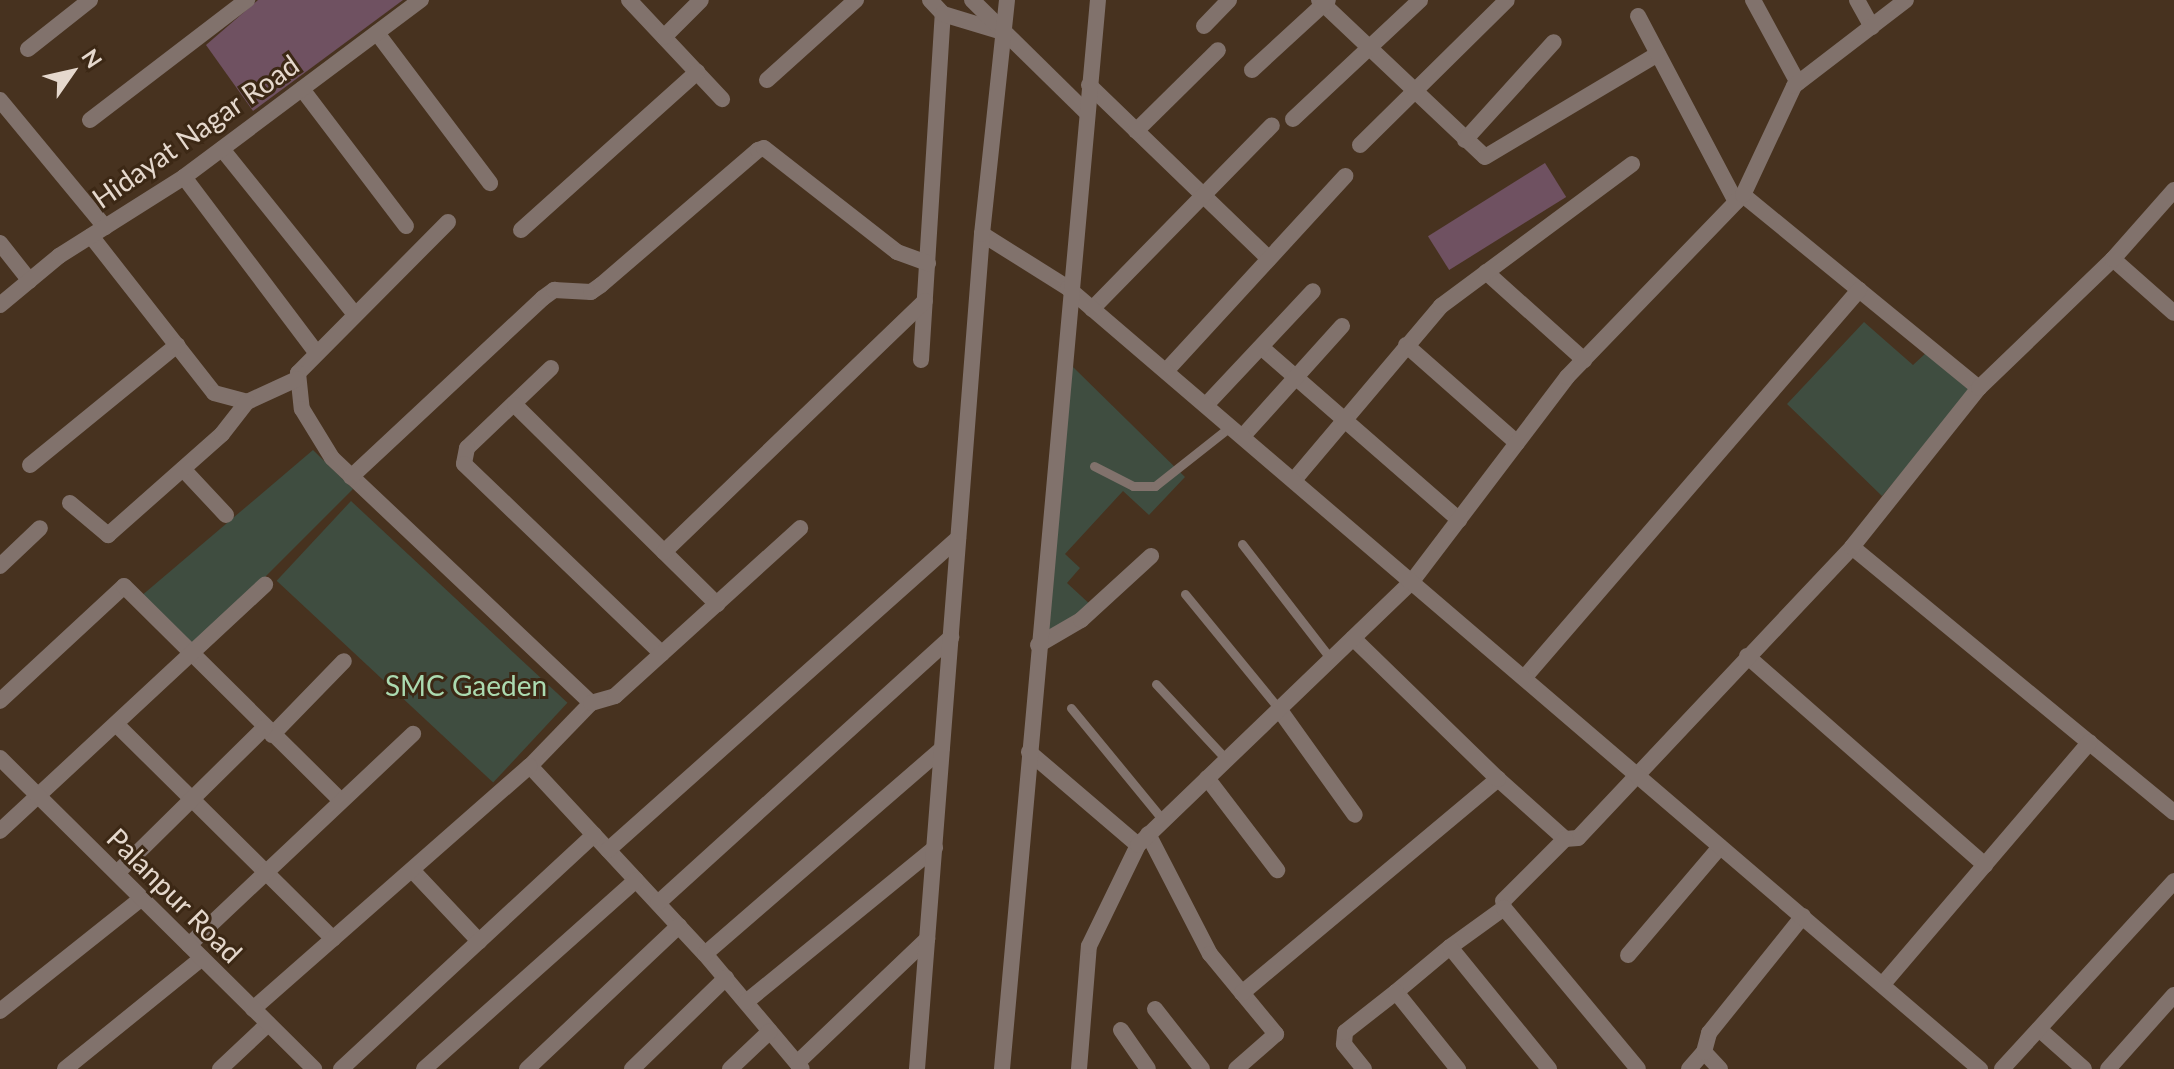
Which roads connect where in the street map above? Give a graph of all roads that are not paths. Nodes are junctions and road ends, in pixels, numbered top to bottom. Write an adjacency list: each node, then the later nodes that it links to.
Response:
1 (90, 0): 28 (street)
2 (218, 0): 19 (street)
3 (247, 0): 19 (street)
4 (421, 0): 25 (street, Hidayat Nagar Road)
5 (629, 0): 26 (street)
6 (701, 0): 26 (street)
7 (856, 0): 34 (street)
8 (930, 0): 20 (street)
9 (972, 0): 24 (street)
10 (1007, 0): 24 (street)
11 (1098, 0): 36 (street)
12 (1229, 0): 22 (street)
13 (1420, 0): 30 (street)
14 (1507, 0): 38 (street)
15 (1753, 0): 35 (street)
16 (1857, 0): 23 (street)
17 (1906, 0): 23 (street)
18 (1324, 2): 30 (street); 32 (street)
19 (229, 14): 43 (street)
20 (943, 14): 24 (street); 64 (street)
21 (1638, 16): 31 (street)
22 (1204, 26)
23 (1872, 27): 35 (street)
24 (1000, 31): 41 (street); 60 (street)
25 (377, 33): 37 (street, Hidayat Nagar Road); 52 (street)
26 (664, 37): 33 (street)
27 (1554, 42): 46 (street)
28 (28, 49)
29 (1218, 50): 45 (street)
30 (1372, 51): 38 (street); 42 (street)
31 (1658, 54): 46 (street); 55 (street)
32 (1252, 70)
33 (697, 72): 39 (street); 58 (street)
34 (767, 80)
35 (1798, 83): 55 (street)
36 (1089, 85): 41 (street); 45 (street)
37 (302, 89): 48 (street, Hidayat Nagar Road); 57 (street)
38 (1415, 92): 46 (street); 47 (street)
39 (722, 99)
40 (0, 100): 59 (street)
41 (1086, 112): 67 (street)
42 (1293, 119)
43 (90, 120)
44 (1272, 125): 54 (street)
45 (1136, 131): 54 (street)
46 (1465, 140)
47 (1360, 145)
48 (222, 149): 51 (street, Hidayat Nagar Road); 73 (street)
49 (1632, 164): 65 (street)
50 (1345, 176): 62 (street)
51 (184, 177): 59 (street, Hidayat Nagar Road); 79 (street)
52 (490, 183)
53 (2174, 190): 63 (street)
54 (1203, 196): 62 (street); 72 (street)
55 (1740, 199): 68 (street); 81 (street)
56 (448, 222): 73 (street)
57 (406, 226)
58 (521, 230)
59 (98, 231): 66 (street, Hidayat Nagar Road); 76 (street)
60 (982, 234): 67 (street); 103 (street)
61 (0, 243): 66 (street)
62 (1269, 259): 83 (street)
63 (2113, 259): 74 (street); 86 (street)
64 (928, 263): 70 (street); 96 (street)
65 (1486, 272): 77 (street); 81 (street)
66 (30, 281): 71 (street, Hidayat Nagar Road)
67 (1068, 288): 72 (street); 115 (street)
68 (1859, 290): 86 (street); 121 (street)
69 (1313, 291): 78 (street)
70 (925, 301): 80 (street); 106 (street)
71 (0, 305)
72 (1092, 309): 83 (street)
73 (354, 313): 79 (street)
74 (2174, 313)
75 (1342, 326): 84 (street)
76 (177, 345): 87 (street); 93 (street)
77 (1406, 345): 90 (street); 92 (street)
78 (1261, 347): 84 (street); 89 (street)
79 (315, 351): 85 (street)
80 (921, 360)
81 (1584, 360): 92 (street)
82 (551, 368): 88 (street)
83 (1166, 371): 89 (street)
84 (1297, 376): 90 (street); 91 (street)
85 (297, 379): 87 (street); 96 (street)
86 (1979, 388): 105 (street)
87 (247, 402): 95 (street)
88 (515, 405): 106 (street); 116 (street)
89 (1206, 405): 91 (street)
90 (1343, 421): 97 (street); 100 (street)
91 (1237, 431): 94 (lane); 97 (street)
92 (1517, 443): 100 (street)
93 (30, 465)
94 (1094, 466)
95 (183, 469): 98 (street); 99 (street)
96 (351, 477): 124 (street)
97 (1294, 480): 109 (street)
98 (70, 503)
99 (226, 515)
100 (1459, 520): 109 (street)
101 (40, 528): 108 (street)
102 (800, 528): 112 (street)
103 (958, 538): 113 (street); 151 (street)
104 (1242, 544): 119 (lane)
105 (1852, 547): 118 (street); 130 (street)
106 (664, 552): 112 (street)
107 (1151, 556): 115 (street)
108 (0, 566)
109 (1413, 580): 114 (street); 121 (street)
110 (265, 585): 117 (street)
111 (1185, 594): 126 (lane)
112 (717, 604): 116 (street)
113 (951, 637): 131 (street); 161 (street)
114 (1353, 638): 119 (street); 138 (street)
115 (1038, 645): 132 (street)
116 (662, 654): 124 (street)
117 (189, 656): 123 (street); 127 (street); 128 (street)
118 (1747, 656): 136 (street); 152 (street)
119 (1331, 659): 126 (street)
120 (344, 661): 128 (street)
121 (1524, 678): 136 (street)
122 (1156, 684): 134 (lane)
123 (0, 701)
124 (591, 703): 135 (street)
125 (1071, 708): 144 (lane)
126 (1279, 709): 134 (street); 143 (street)
127 (117, 725): 139 (street); 140 (street)
128 (269, 731): 140 (street); 141 (street)
129 (413, 734): 141 (street)
130 (2090, 742): 142 (street); 152 (street)
131 (942, 749): 150 (street); 169 (street)
132 (1029, 752): 147 (street); 196 (street)
133 (0, 758): 139 (street, Palanpur Road)
134 (1226, 759): 137 (street)
135 (530, 766): 146 (street); 153 (street)
136 (1634, 775): 148 (street); 149 (street)
137 (1207, 778): 144 (street); 154 (street)
138 (1498, 779): 148 (street); 175 (street)
139 (40, 797): 145 (street); 156 (street, Palanpur Road)
140 (193, 798): 155 (street); 156 (street)
141 (340, 800): 155 (street)
142 (2174, 812)
143 (1355, 815)
144 (1163, 820): 147 (street)
145 (0, 831)
146 (594, 835): 151 (street); 166 (street)
147 (1143, 839): 175 (street); 197 (street)
148 (1565, 839): 160 (street)
149 (1720, 847): 162 (street); 170 (street)
150 (935, 848): 165 (street); 177 (street)
151 (608, 850): 157 (street)
152 (1985, 865): 173 (street)
153 (412, 870): 164 (street); 166 (street)
154 (1277, 870)
155 (266, 871): 164 (street); 167 (street)
156 (117, 873): 159 (street, Palanpur Road)
157 (636, 880): 161 (street); 191 (street)
158 (2174, 881): 182 (street)
159 (142, 898): 167 (street, Palanpur Road); 180 (street)
160 (1503, 901)
161 (658, 903): 163 (street)
162 (1803, 916): 173 (street); 185 (street)
163 (679, 926): 169 (street); 192 (street)
164 (333, 939): 178 (street)
165 (927, 939): 186 (street); 195 (street)
166 (479, 941): 190 (street)
167 (189, 945): 171 (street, Palanpur Road)
168 (1450, 947): 174 (street); 203 (street); 204 (street)
169 (705, 954): 172 (street)
170 (1628, 955)
171 (202, 958): 178 (street, Palanpur Road); 188 (street)
172 (726, 978): 177 (street); 193 (street)
173 (1883, 984): 207 (street)
174 (1396, 992): 201 (street); 202 (street)
175 (1242, 993): 200 (street)
176 (2174, 995): 210 (street)
177 (746, 1002): 184 (street)
178 (253, 1009): 181 (street, Palanpur Road)
179 (1155, 1009): 199 (street)
180 (0, 1011)
181 (268, 1024): 187 (street, Palanpur Road); 189 (street)
182 (2039, 1029): 208 (street); 209 (street)
183 (1121, 1030): 198 (street)
184 (770, 1031): 186 (street); 194 (street)
185 (1704, 1052): 205 (street); 206 (street)
186 (799, 1066)
187 (308, 1067)
188 (65, 1069)
189 (220, 1069)
190 (341, 1069)
191 (424, 1069)
192 (527, 1069)
193 (632, 1069)
194 (730, 1069)
195 (917, 1069)
196 (1002, 1069)
197 (1079, 1069)
198 (1148, 1069)
199 (1202, 1069)
200 (1236, 1069)
201 (1364, 1069)
202 (1458, 1069)
203 (1549, 1069)
204 (1638, 1069)
205 (1689, 1069)
206 (1720, 1069)
207 (1980, 1069)
208 (2002, 1069)
209 (2084, 1069)
210 (2108, 1069)

